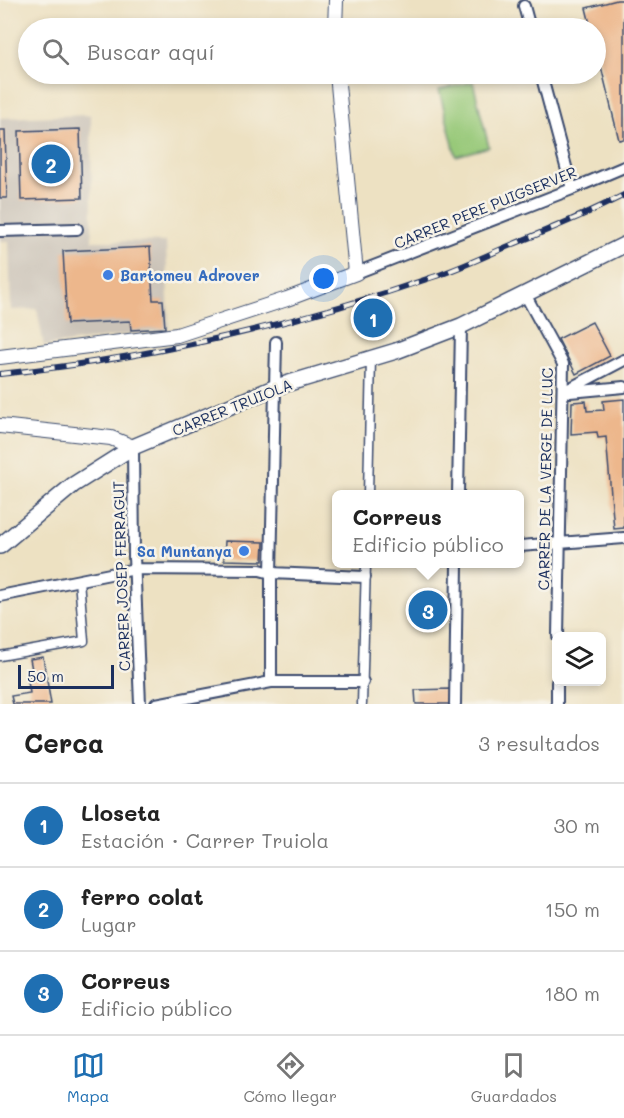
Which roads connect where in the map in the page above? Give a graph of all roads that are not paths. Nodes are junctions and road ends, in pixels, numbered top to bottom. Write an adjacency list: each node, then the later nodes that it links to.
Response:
1 (336, 0): 3 (street)
2 (524, 6): 4 (street)
3 (335, 18)
4 (527, 18)
5 (337, 84): 12 (street)
6 (544, 84): 8 (street)
7 (624, 166): 8 (street, CARRER PERE PUIGSERVER)
8 (572, 189): 12 (street, CARRER PERE PUIGSERVER)
9 (77, 229): 10 (street)
10 (0, 231)
11 (624, 245): 13 (main road, CARRER TRUIOLA)
12 (356, 273): 16 (street)
13 (526, 296): 14 (main road, CARRER TRUIOLA); 21 (street, CARRER DE LA VERGE DE LLUC)
14 (461, 326): 17 (main road, CARRER TRUIOLA); 25 (street)
15 (276, 342): 19 (street)
16 (0, 357)
17 (371, 358): 19 (main road, CARRER TRUIOLA); 24 (street)
18 (624, 360): 21 (street)
19 (276, 387): 23 (main road, CARRER TRUIOLA); 33 (street)
20 (624, 387): 21 (street)
21 (563, 392): 27 (street, CARRER DE LA VERGE DE LLUC)
22 (0, 426): 23 (street)
23 (133, 447): 28 (main road, CARRER TRUIOLA); 32 (street, CARRER JOSEP FERRAGUT)
24 (368, 490)
25 (458, 490)
26 (624, 538): 27 (street)
27 (559, 543): 29 (street); 37 (street, CARRER DE LA VERGE DE LLUC)
28 (0, 546)
29 (524, 546)
30 (366, 568): 34 (street)
31 (457, 568): 45 (street)
32 (135, 570): 33 (street); 35 (street); 42 (street, CARRER JOSEP FERRAGUT)
33 (271, 573): 34 (street); 39 (street)
34 (365, 577): 40 (street)
35 (80, 580): 36 (street); 38 (street)
36 (0, 596)
37 (558, 632)
38 (0, 656)
39 (271, 682): 40 (street); 43 (street)
40 (363, 682): 44 (street)
41 (557, 686): 46 (street)
42 (140, 704)
43 (156, 704)
44 (362, 704)
45 (455, 704)
46 (557, 704)

